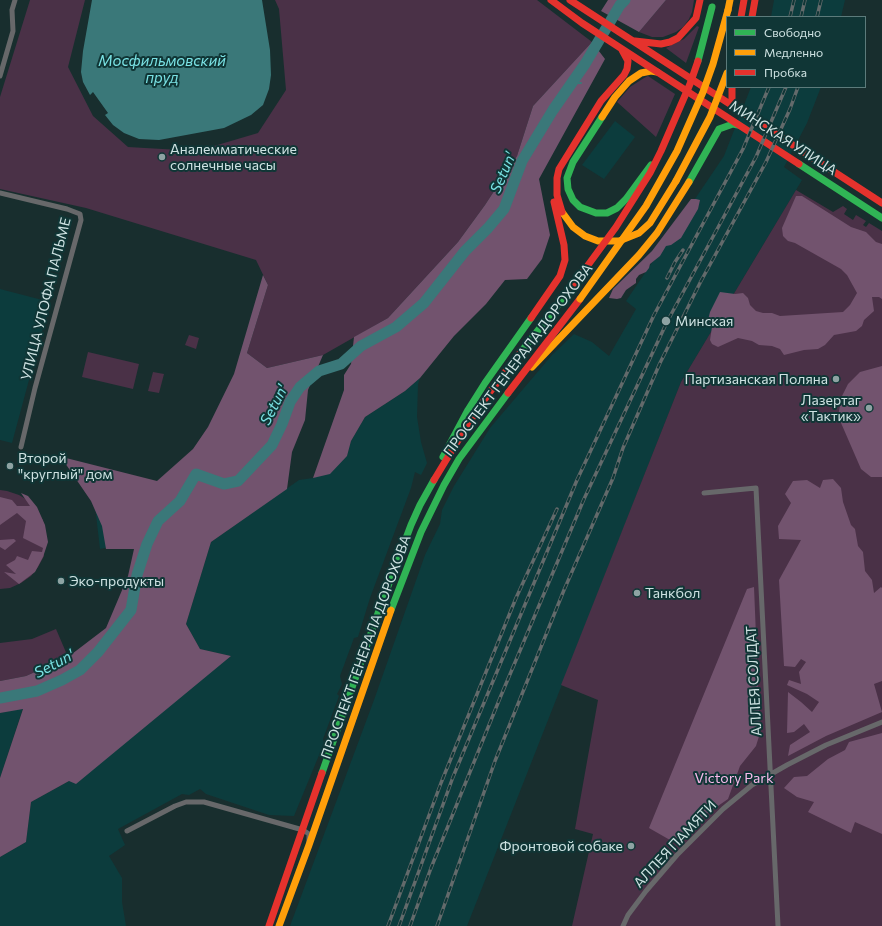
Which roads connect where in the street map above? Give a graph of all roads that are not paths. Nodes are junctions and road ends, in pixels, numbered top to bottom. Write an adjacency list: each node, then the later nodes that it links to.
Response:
1 (15, 0): 16 (street)
2 (551, 0): 14 (main road, МИНСКАЯ УЛИЦА)
3 (570, 0): 13 (main road, МИНСКАЯ УЛИЦА)
4 (700, 0): 13 (main road)
5 (730, 0): 10 (main road, ПРОСПЕКТ ГЕНЕРАЛА ДОРОХОВА, bridge)
6 (744, 0): 9 (main road)
7 (755, 0): 11 (main road)
8 (713, 4): 21 (main road, ПРОСПЕКТ ГЕНЕРАЛА ДОРОХОВА, bridge)
9 (742, 14)
10 (727, 16)
11 (752, 16)
12 (726, 19): 26 (main road, ПРОСПЕКТ ГЕНЕРАЛА ДОРОХОВА, bridge)
13 (627, 38): 19 (main road, МИНСКАЯ УЛИЦА)
14 (620, 48): 15 (main road, МИНСКАЯ УЛИЦА); 22 (main road)
15 (659, 72): 20 (main road, МИНСКАЯ УЛИЦА); 21 (main road, bridge)
16 (0, 76)
17 (726, 76): 22 (main road, bridge)
18 (732, 88): 19 (main road)
19 (739, 111): 24 (main road, МИНСКАЯ УЛИЦА)
20 (740, 126): 25 (main road, МИНСКАЯ УЛИЦА); 26 (main road)
21 (661, 151): 28 (main road, ПРОСПЕКТ ГЕНЕРАЛА ДОРОХОВА, bridge)
22 (557, 178): 28 (main road)
23 (0, 193): 27 (street, УЛИЦА УЛОФА ПАЛЬМЕ)
24 (882, 203)
25 (882, 218)
26 (508, 392): 34 (main road, ПРОСПЕКТ ГЕНЕРАЛА ДОРОХОВА)
27 (21, 447)
28 (435, 477): 32 (main road, ПРОСПЕКТ ГЕНЕРАЛА ДОРОХОВА)
29 (704, 493): 31 (street, АЛЛЕЯ СОЛДАТ)
30 (882, 722): 31 (street, АЛЛЕЯ ПАМЯТИ)
31 (771, 774): 37 (street, АЛЛЕЯ ПАМЯТИ); 38 (street, АЛЛЕЯ СОЛДАТ)
32 (303, 830): 33 (street); 34 (street); 35 (main road, ПРОСПЕКТ ГЕНЕРАЛА ДОРОХОВА)
33 (127, 831)
34 (309, 846): 36 (main road, ПРОСПЕКТ ГЕНЕРАЛА ДОРОХОВА)
35 (269, 926)
36 (279, 926)
37 (623, 926)
38 (778, 926)

